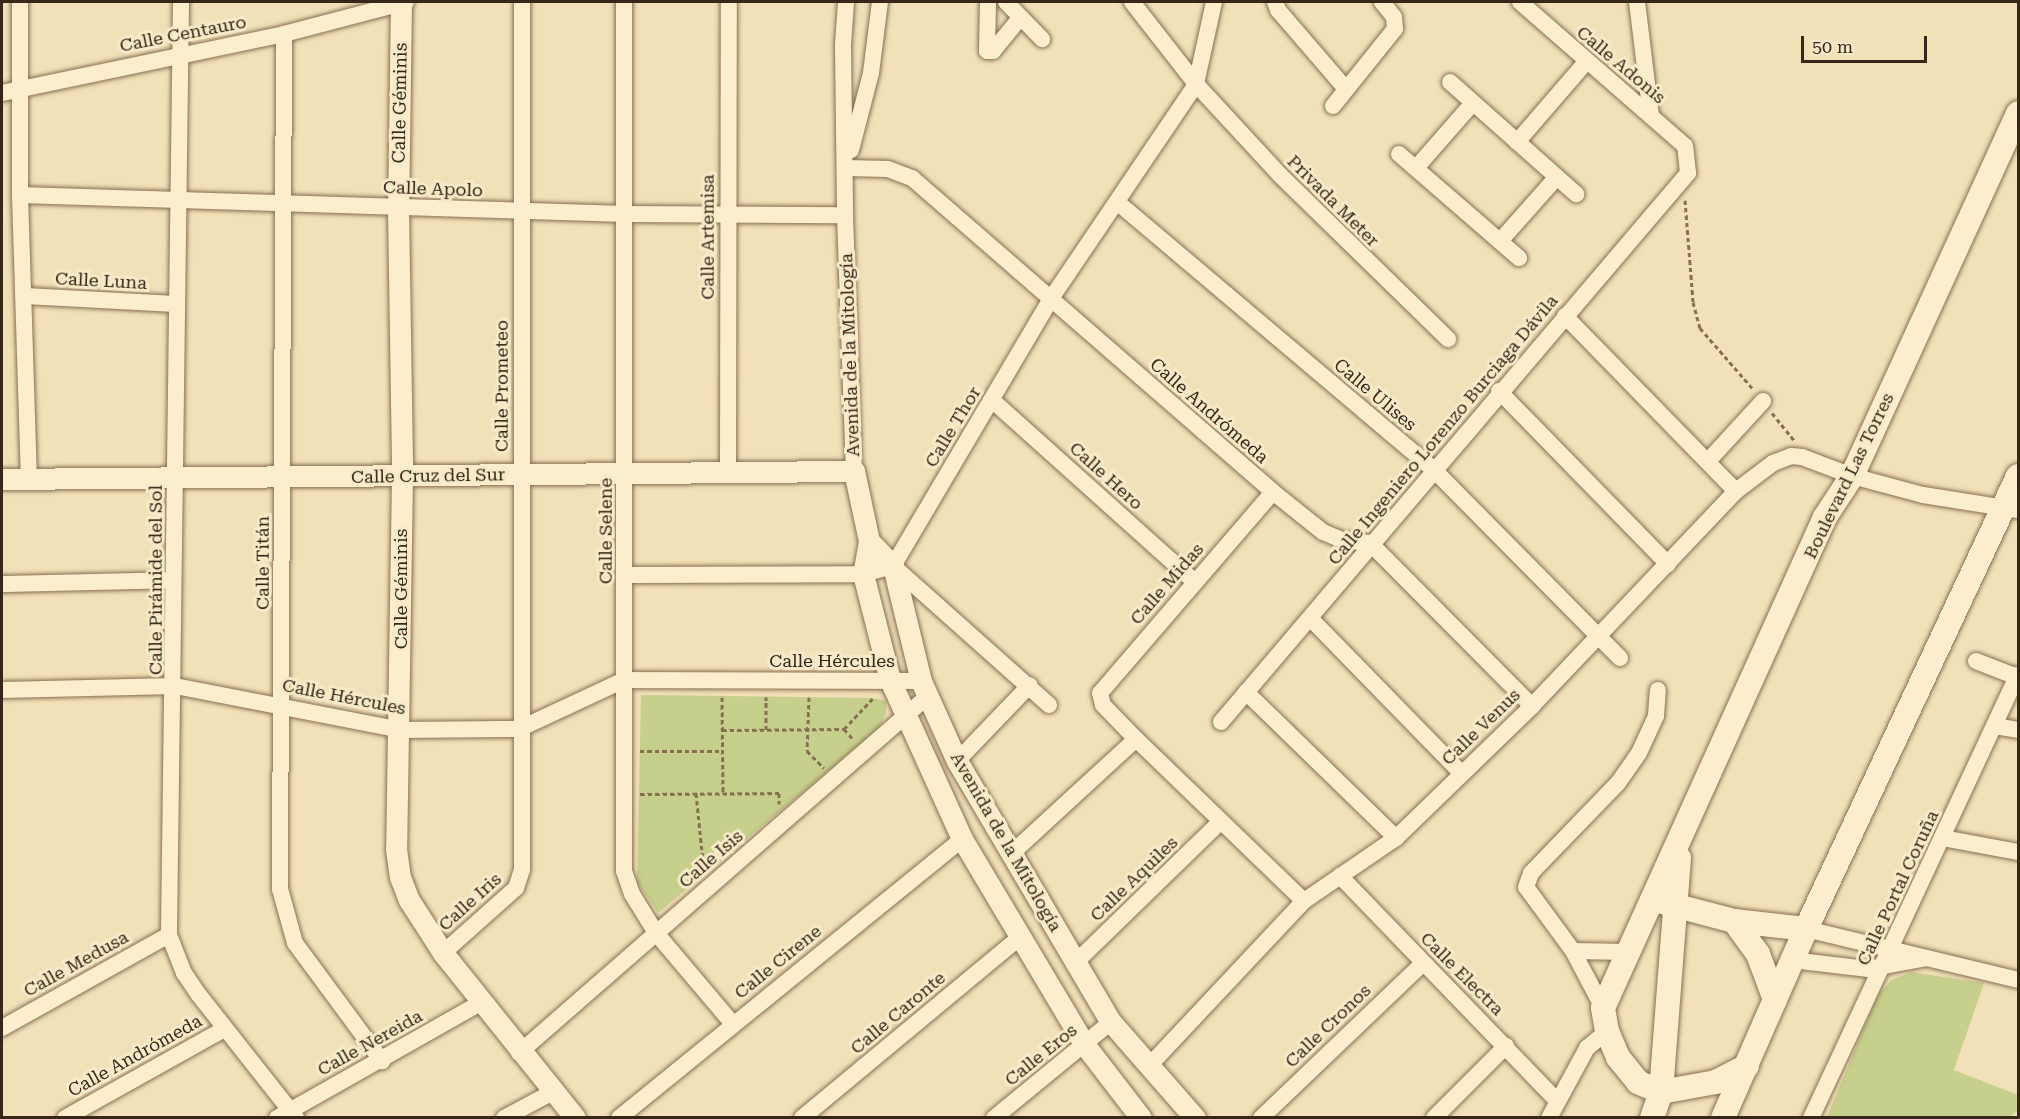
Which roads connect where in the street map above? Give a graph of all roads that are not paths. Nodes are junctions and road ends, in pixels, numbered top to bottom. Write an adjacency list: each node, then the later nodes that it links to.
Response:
1 (20, 2): 24 (street)
2 (181, 2): 20 (street, Calle Pirámide del Sol)
3 (403, 2): 18 (street, Calle Centauro); 42 (street, Calle Géminis)
4 (522, 2): 43 (street, Calle Prometeo)
5 (624, 2): 44 (street, Calle Selene)
6 (729, 2): 45 (street, Calle Artemisa)
7 (846, 2): 34 (street, Avenida de la Mitología)
8 (880, 2): 34 (street, Avenida de la Mitología)
9 (988, 2): 17 (street)
10 (1006, 2): 17 (street)
11 (1132, 2): 23 (street, Privada Meter)
12 (1214, 2): 23 (street)
13 (1275, 2): 25 (street)
14 (1382, 2): 25 (street)
15 (1520, 2): 21 (street, Calle Adonis)
16 (1637, 2): 30 (street)
17 (1020, 18): 19 (street)
18 (284, 34): 20 (street, Calle Centauro); 41 (street, Calle Titán)
19 (1042, 39)
20 (179, 53): 24 (street, Calle Centauro); 39 (street, Calle Pirámide del Sol)
21 (1586, 62): 30 (street, Calle Adonis); 31 (street)
22 (1450, 82): 27 (street)
23 (1196, 84): 40 (street, Calle Thor); 53 (street, Privada Meter)
24 (20, 88): 26 (street, Calle Centauro); 38 (street)
25 (1346, 89): 28 (street)
26 (2, 93)
27 (1472, 104): 31 (street); 35 (street)
28 (1333, 106)
29 (2019, 113): 64 (main road, Boulevard Las Torres)
30 (1651, 116): 33 (street, Calle Adonis)
31 (1517, 142): 36 (street)
32 (1399, 154): 35 (street)
33 (1690, 163): 52 (street, Calle Ingeniero Lorenzo Burciaga Dávila)
34 (846, 168): 46 (street, Avenida de la Mitología); 50 (street, Calle Andrómeda)
35 (1416, 168): 47 (street)
36 (1557, 178): 37 (street); 47 (street)
37 (1576, 194)
38 (21, 195): 39 (street, Calle Apolo); 49 (street)
39 (178, 200): 41 (street, Calle Apolo); 51 (street, Calle Pirámide del Sol)
40 (1117, 202): 50 (street, Calle Thor); 58 (street, Calle Ulises)
41 (285, 203): 42 (street, Calle Apolo); 66 (street, Calle Titán)
42 (398, 208): 43 (street, Calle Apolo); 67 (street, Calle Géminis)
43 (522, 212): 44 (street, Calle Apolo); 62 (street, Calle Prometeo)
44 (626, 214): 45 (street, Calle Apolo); 60 (street, Calle Selene)
45 (728, 215): 46 (street, Calle Apolo); 61 (street, Calle Artemisa)
46 (845, 215): 59 (street, Avenida de la Mitología)
47 (1501, 240): 48 (street)
48 (1519, 258)
49 (24, 296): 51 (street, Calle Luna); 68 (street)
50 (1050, 300): 55 (street, Calle Thor); 71 (street, Calle Andrómeda)
51 (177, 304): 63 (street, Calle Pirámide del Sol)
52 (1565, 316): 54 (street, Calle Ingeniero Lorenzo Burciaga Dávila); 57 (street)
53 (1448, 339)
54 (1499, 391): 58 (street, Calle Ingeniero Lorenzo Burciaga Dávila); 75 (street)
55 (992, 400): 76 (street, Calle Thor); 80 (street, Calle Hero)
56 (1763, 401): 57 (street)
57 (1709, 460): 70 (street)
58 (1433, 469): 74 (street, Calle Ingeniero Lorenzo Burciaga Dávila); 83 (street, Calle Ulises)
59 (854, 471): 61 (street, Calle Cruz del Sur); 73 (street, Avenida de la Mitología)
60 (626, 472): 61 (street, Calle Cruz del Sur); 62 (street, Calle Cruz del Sur); 78 (street, Calle Selene)
61 (728, 473)
62 (521, 474): 67 (street, Calle Cruz del Sur); 101 (street, Calle Prometeo)
63 (176, 476): 66 (street, Calle Cruz del Sur); 68 (street, Calle Cruz del Sur); 79 (street, Calle Pirámide del Sol)
64 (1852, 476): 70 (street, Calle Venus); 72 (street, Calle Venus); 116 (main road, Boulevard Las Torres)
65 (2019, 476): 72 (main road)
66 (283, 477): 67 (street, Calle Cruz del Sur); 95 (street, Calle Titán)
67 (402, 477): 102 (street, Calle Géminis)
68 (29, 478): 69 (street, Calle Cruz del Sur)
69 (2, 479)
70 (1736, 491): 75 (street, Calle Venus)
71 (1273, 492): 74 (street, Calle Andrómeda); 80 (street, Calle Midas)
72 (2012, 508): 118 (main road)
73 (869, 541): 76 (street, Avenida de la Mitología); 77 (street, Avenida de la Mitología)
74 (1370, 543): 82 (street, Calle Ingeniero Lorenzo Burciaga Dávila); 97 (street)
75 (1668, 564): 83 (street, Calle Venus)
76 (893, 567): 77 (street); 89 (street); 91 (street, Avenida de la Mitología)
77 (863, 574): 78 (street); 87 (street, Avenida de la Mitología)
78 (625, 575): 88 (street, Calle Selene)
79 (174, 580): 81 (street); 90 (street, Calle Pirámide del Sol)
80 (1195, 582): 104 (street, Calle Midas)
81 (2, 584)
82 (1310, 618): 94 (street, Calle Ingeniero Lorenzo Burciaga Dávila); 106 (street)
83 (1598, 636): 84 (street, Calle Ulises); 97 (street, Calle Venus)
84 (1620, 658)
85 (1976, 661): 86 (street)
86 (2018, 676): 100 (street, Calle Portal Coruña)
87 (890, 680): 88 (street, Calle Hércules); 91 (street, Calle Hércules); 98 (street, Avenida de la Mitología)
88 (624, 681): 101 (street, Calle Hércules); 119 (street, Calle Selene)
89 (1030, 685): 96 (street); 105 (street)
90 (175, 686): 92 (street, Calle Hércules); 95 (street, Calle Hércules); 120 (street, Calle Pirámide del Sol)
91 (925, 688): 98 (street, Calle Isis); 105 (street, Avenida de la Mitología)
92 (2, 690)
93 (1658, 690): 123 (street)
94 (1246, 692): 99 (street, Calle Ingeniero Lorenzo Burciaga Dávila); 109 (street)
95 (283, 705): 102 (street, Calle Hércules); 142 (street, Calle Titán)
96 (1049, 705)
97 (1532, 706): 106 (street, Calle Venus)
98 (906, 715): 108 (street, Avenida de la Mitología); 119 (street, Calle Isis)
99 (1221, 722)
100 (1995, 726): 103 (street); 110 (street, Calle Portal Coruña)
101 (519, 729): 102 (street, Calle Hércules); 114 (street, Calle Prometeo)
102 (401, 730): 125 (street, Calle Géminis)
103 (2019, 730)
104 (1136, 739): 107 (street); 112 (street)
105 (957, 760): 112 (street, Avenida de la Mitología)
106 (1461, 773): 109 (street, Calle Venus)
107 (1220, 822): 115 (street); 128 (street, Calle Aquiles)
108 (962, 838): 121 (street, Avenida de la Mitología); 136 (street, Calle Cirene)
109 (1396, 838): 113 (street, Calle Venus)
110 (1943, 838): 111 (street); 122 (street, Calle Portal Coruña)
111 (2019, 852)
112 (1012, 853): 128 (street, Avenida de la Mitología)
113 (1340, 876): 115 (street, Calle Venus); 129 (street, Calle Electra)
114 (520, 879): 125 (street, Calle Iris)
115 (1304, 901): 144 (street, Calle Venus)
116 (1664, 903): 117 (main road); 124 (main road, Boulevard Las Torres); 146 (main road, Boulevard Las Torres)
117 (1734, 921): 118 (main road); 132 (main road)
118 (1806, 929): 122 (street); 127 (main road)
119 (656, 933): 136 (street, Calle Selene); 141 (street, Calle Isis)
120 (169, 935): 137 (street, Calle Medusa); 138 (street, Calle Pirámide del Sol)
121 (1019, 938): 139 (street, Avenida de la Mitología); 153 (street, Calle Caronte)
122 (1894, 947): 126 (street); 130 (street, Calle Portal Coruña)
123 (1573, 951): 124 (street); 134 (street)
124 (1629, 952): 134 (main road, Boulevard Las Torres)
125 (443, 953): 133 (street, Calle Géminis)
126 (1926, 958): 130 (street); 131 (street)
127 (1792, 960): 130 (street); 132 (main road)
128 (1075, 963): 135 (street, Avenida de la Mitología)
129 (1423, 963): 140 (street, Calle Electra); 157 (street, Calle Cronos)
130 (1882, 969): 162 (street, Calle Portal Coruña)
131 (2019, 980)
132 (1775, 1000): 143 (main road)
133 (482, 1002): 141 (street, Calle Géminis); 142 (street, Calle Nereida)
134 (1605, 1020): 146 (main road); 147 (street)
135 (1111, 1022): 139 (street, Calle Eros); 144 (street, Avenida de la Mitología)
136 (732, 1024): 152 (street, Calle Cirene)
137 (2, 1028)
138 (224, 1029): 148 (street, Calle Pirámide del Sol); 149 (street, Calle Andrómeda)
139 (1084, 1044): 154 (street, Calle Eros); 155 (street, Avenida de la Mitología)
140 (1506, 1046): 147 (street, Calle Electra); 158 (street)
141 (519, 1053): 145 (street, Calle Géminis)
142 (382, 1061): 148 (street, Calle Nereida)
143 (1747, 1066): 146 (main road); 161 (main road)
144 (1148, 1067): 156 (street, Avenida de la Mitología)
145 (553, 1092): 150 (street); 151 (street, Calle Géminis)
146 (1660, 1092): 160 (main road, Boulevard Las Torres)
147 (1556, 1100): 159 (street)
148 (288, 1115)
149 (65, 1118)
150 (504, 1118)
151 (575, 1118)
152 (619, 1118)
153 (802, 1118)
154 (994, 1118)
155 (1141, 1118)
156 (1194, 1118)
157 (1261, 1118)
158 (1434, 1118)
159 (1549, 1118)
160 (1652, 1118)
161 (1723, 1118)
162 (1811, 1118)

